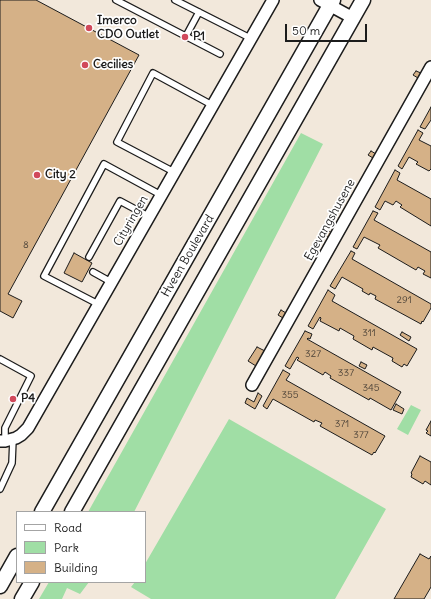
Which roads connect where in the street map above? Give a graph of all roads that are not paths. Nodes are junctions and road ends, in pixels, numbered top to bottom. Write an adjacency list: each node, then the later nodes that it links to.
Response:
1 (116, 0): 8 (lane)
2 (175, 0): 6 (lane)
3 (273, 0): 9 (street, Cityringen)
4 (363, 0): 7 (street)
5 (328, 2): 7 (street); 24 (street, Hveen Boulevard)
6 (199, 12): 8 (lane); 9 (lane)
7 (353, 18): 25 (street)
8 (186, 36): 10 (lane)
9 (250, 38): 12 (street, Cityringen)
10 (220, 54)
11 (431, 67): 21 (street, Egevangshusene)
12 (212, 105): 13 (street, Cityringen); 13 (lane)
13 (174, 172): 14 (street, Cityringen)
14 (161, 195): 15 (street, Cityringen); 19 (lane)
15 (148, 216): 16 (lane); 18 (street, Cityringen)
16 (89, 257)
17 (93, 272): 18 (lane)
18 (111, 282): 19 (street, Cityringen)
19 (98, 304): 22 (street, Cityringen)
20 (0, 359): 22 (lane)
21 (252, 385)
22 (6, 440): 23 (lane)
23 (0, 489)
24 (43, 511)
25 (73, 511)
26 (16, 558): 28 (street)
27 (31, 583): 29 (street)
28 (0, 586)
29 (22, 599)

